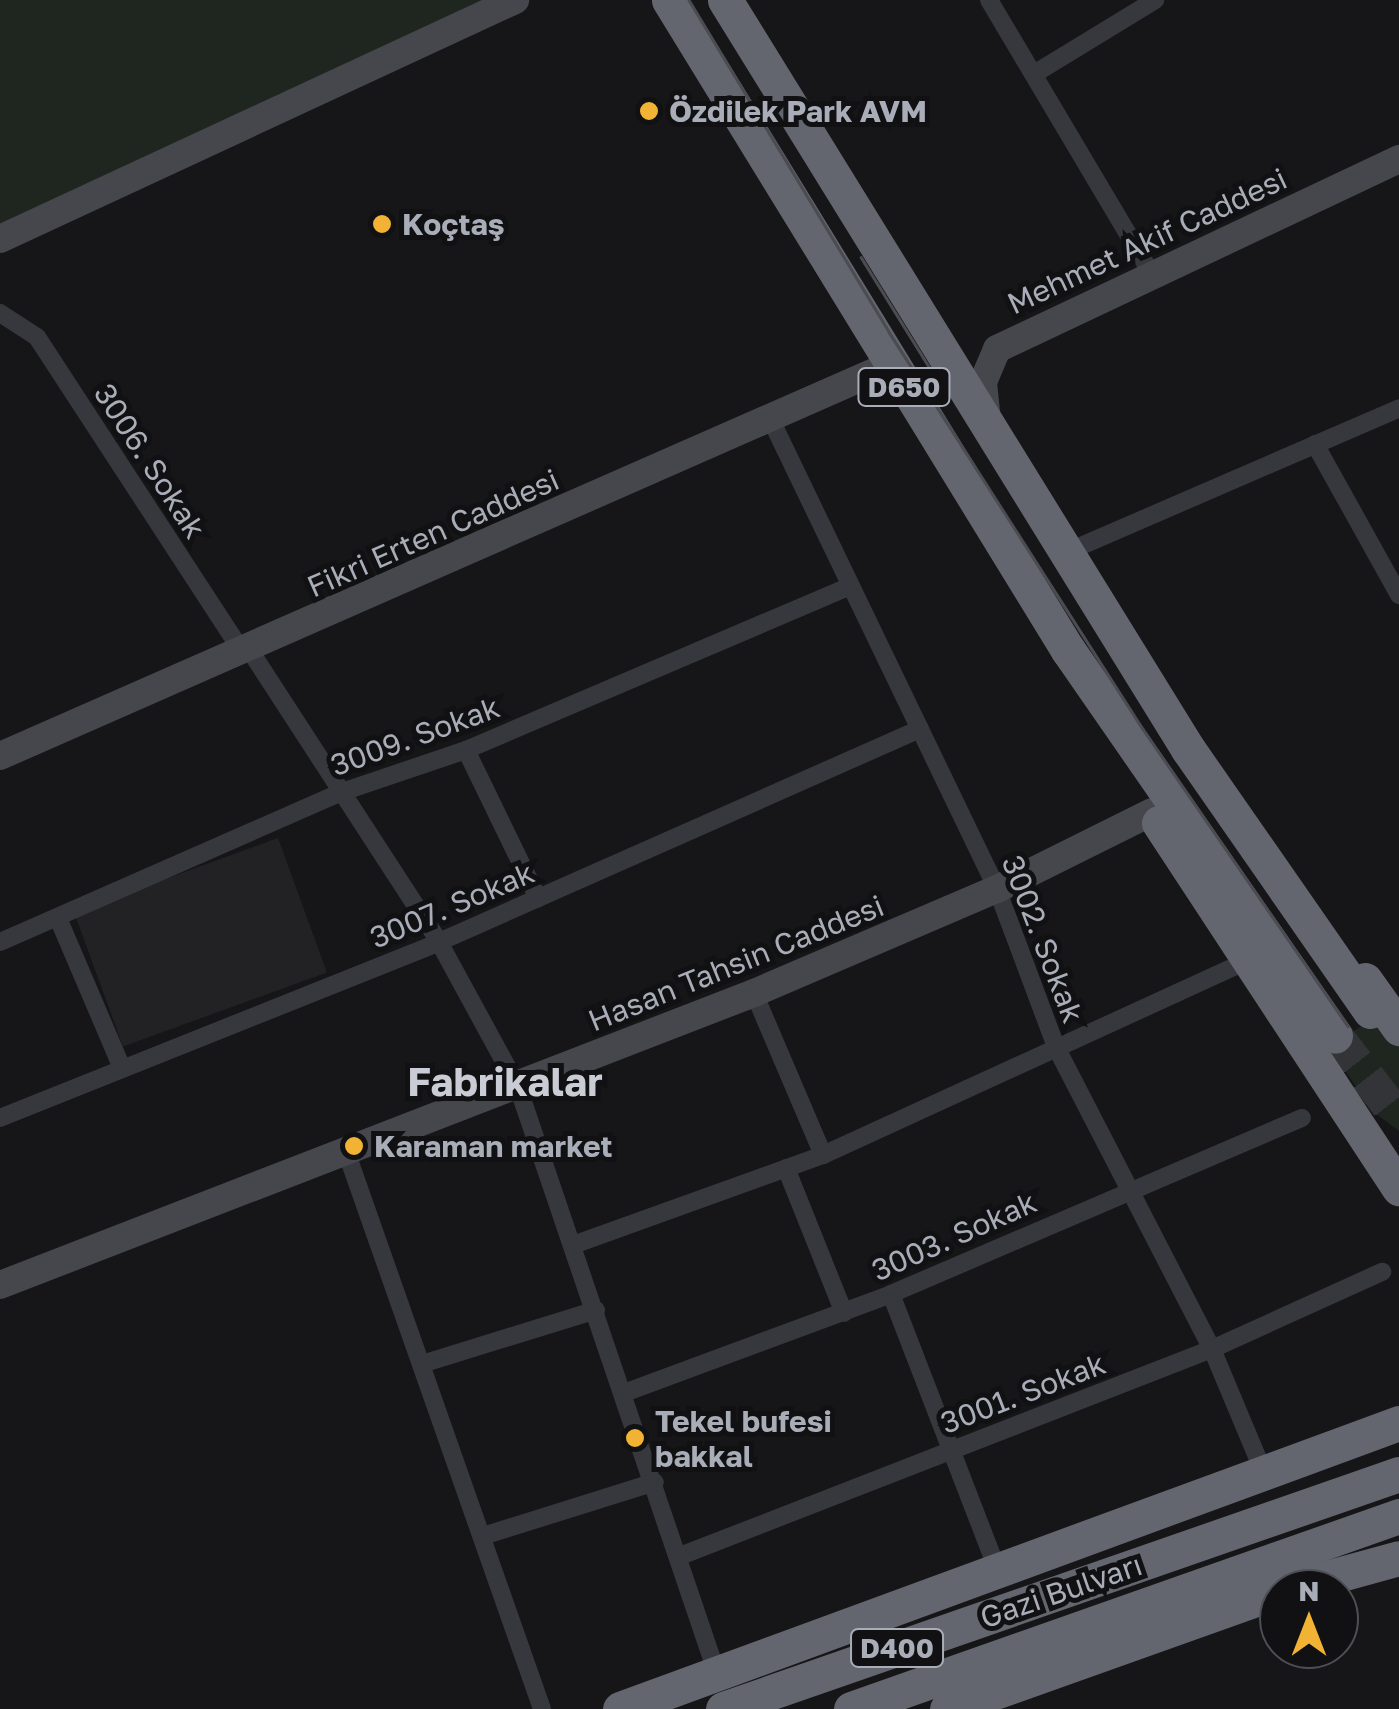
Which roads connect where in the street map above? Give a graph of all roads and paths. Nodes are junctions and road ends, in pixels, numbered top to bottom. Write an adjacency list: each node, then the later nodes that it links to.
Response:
1 (515, 0): 8 (street)
2 (669, 0): 11 (highway, D650)
3 (725, 0): 14 (highway, D650)
4 (989, 0): 6 (street)
5 (1155, 0): 6 (street)
6 (1034, 74): 9 (street)
7 (1399, 158): 9 (street, Mehmet Akif Caddesi)
8 (0, 238)
9 (1150, 273): 14 (street, Mehmet Akif Caddesi)
10 (0, 312): 20 (street, 3006. Sokak)
11 (890, 365): 13 (street, Fikri Erten Caddesi); 19 (highway, D650)
12 (1399, 408): 15 (street)
13 (772, 422): 17 (street, 3002. Sokak); 20 (street, Fikri Erten Caddesi)
14 (987, 428): 16 (highway, D650)
15 (1316, 444): 16 (street); 18 (street)
16 (1066, 552): 33 (highway, D650)
17 (851, 586): 21 (street, 3002. Sokak); 22 (street, 3009. Sokak)
18 (1399, 595)
19 (1068, 650): 25 (highway); 34 (highway, D650)
20 (245, 651): 23 (street, Fikri Erten Caddesi); 24 (street, 3006. Sokak)
21 (920, 729): 26 (street, 3002. Sokak); 27 (street, 3007. Sokak)
22 (466, 750): 24 (street, 3009. Sokak); 27 (street)
23 (0, 756)
24 (339, 793): 28 (street, 3009. Sokak); 30 (street, 3006. Sokak)
25 (1152, 812): 26 (street, Hasan Tahsin Caddesi); 31 (highway)
26 (997, 889): 32 (street, Hasan Tahsin Caddesi); 35 (street, 3002. Sokak)
27 (538, 898): 30 (street, 3007. Sokak)
28 (58, 918): 29 (street, 3009. Sokak); 36 (street)
29 (0, 942)
30 (438, 942): 36 (street, 3007. Sokak); 37 (street, 3006. Sokak)
31 (1248, 960): 35 (street); 38 (highway)
32 (754, 993): 37 (street, Hasan Tahsin Caddesi); 43 (street)
33 (1389, 1016)
34 (1335, 1035)
35 (1056, 1047): 43 (street); 46 (street, 3002. Sokak)
36 (122, 1068): 39 (street, 3007. Sokak)
37 (518, 1087): 42 (street, Hasan Tahsin Caddesi); 47 (street, 3006. Sokak)
38 (1344, 1109): 41 (highway); 45 (highway)
39 (0, 1118)
40 (1302, 1118): 46 (street, 3003. Sokak)
41 (1399, 1152)
42 (346, 1154): 49 (street, Hasan Tahsin Caddesi); 54 (street)
43 (823, 1155): 44 (street)
44 (786, 1168): 47 (street); 52 (street)
45 (1399, 1188)
46 (1125, 1190): 50 (street, 3003. Sokak); 53 (street, 3002. Sokak)
47 (574, 1245): 51 (street, 3006. Sokak)
48 (1382, 1272): 53 (street, 3001. Sokak)
49 (1, 1281)
50 (891, 1294): 52 (street, 3003. Sokak); 57 (street)
51 (596, 1310): 54 (street); 55 (street, 3006. Sokak)
52 (844, 1313): 55 (street, 3003. Sokak)
53 (1212, 1349): 57 (street, 3001. Sokak); 59 (street, 3002. Sokak)
54 (426, 1363): 62 (street)
55 (624, 1393): 60 (street, 3006. Sokak)
56 (1397, 1423): 59 (highway)
57 (951, 1450): 63 (street, 3001. Sokak); 66 (street)
58 (1399, 1474): 73 (highway, Gazi Bulvarı / D400)
59 (1265, 1476): 66 (highway)
60 (655, 1482): 62 (street); 63 (street, 3006. Sokak)
61 (1399, 1516): 74 (highway, Gazi Bulvarı / D400)
62 (483, 1536): 71 (street)
63 (680, 1556): 70 (street, 3006. Sokak)
64 (1399, 1558): 65 (highway)
65 (1359, 1569)
66 (998, 1571): 70 (highway)
67 (1399, 1579): 68 (highway)
68 (1359, 1583)
69 (1259, 1598): 75 (highway)
70 (718, 1674): 72 (highway)
71 (542, 1709)
72 (620, 1709)
73 (724, 1709)
74 (851, 1709)
75 (948, 1709)

